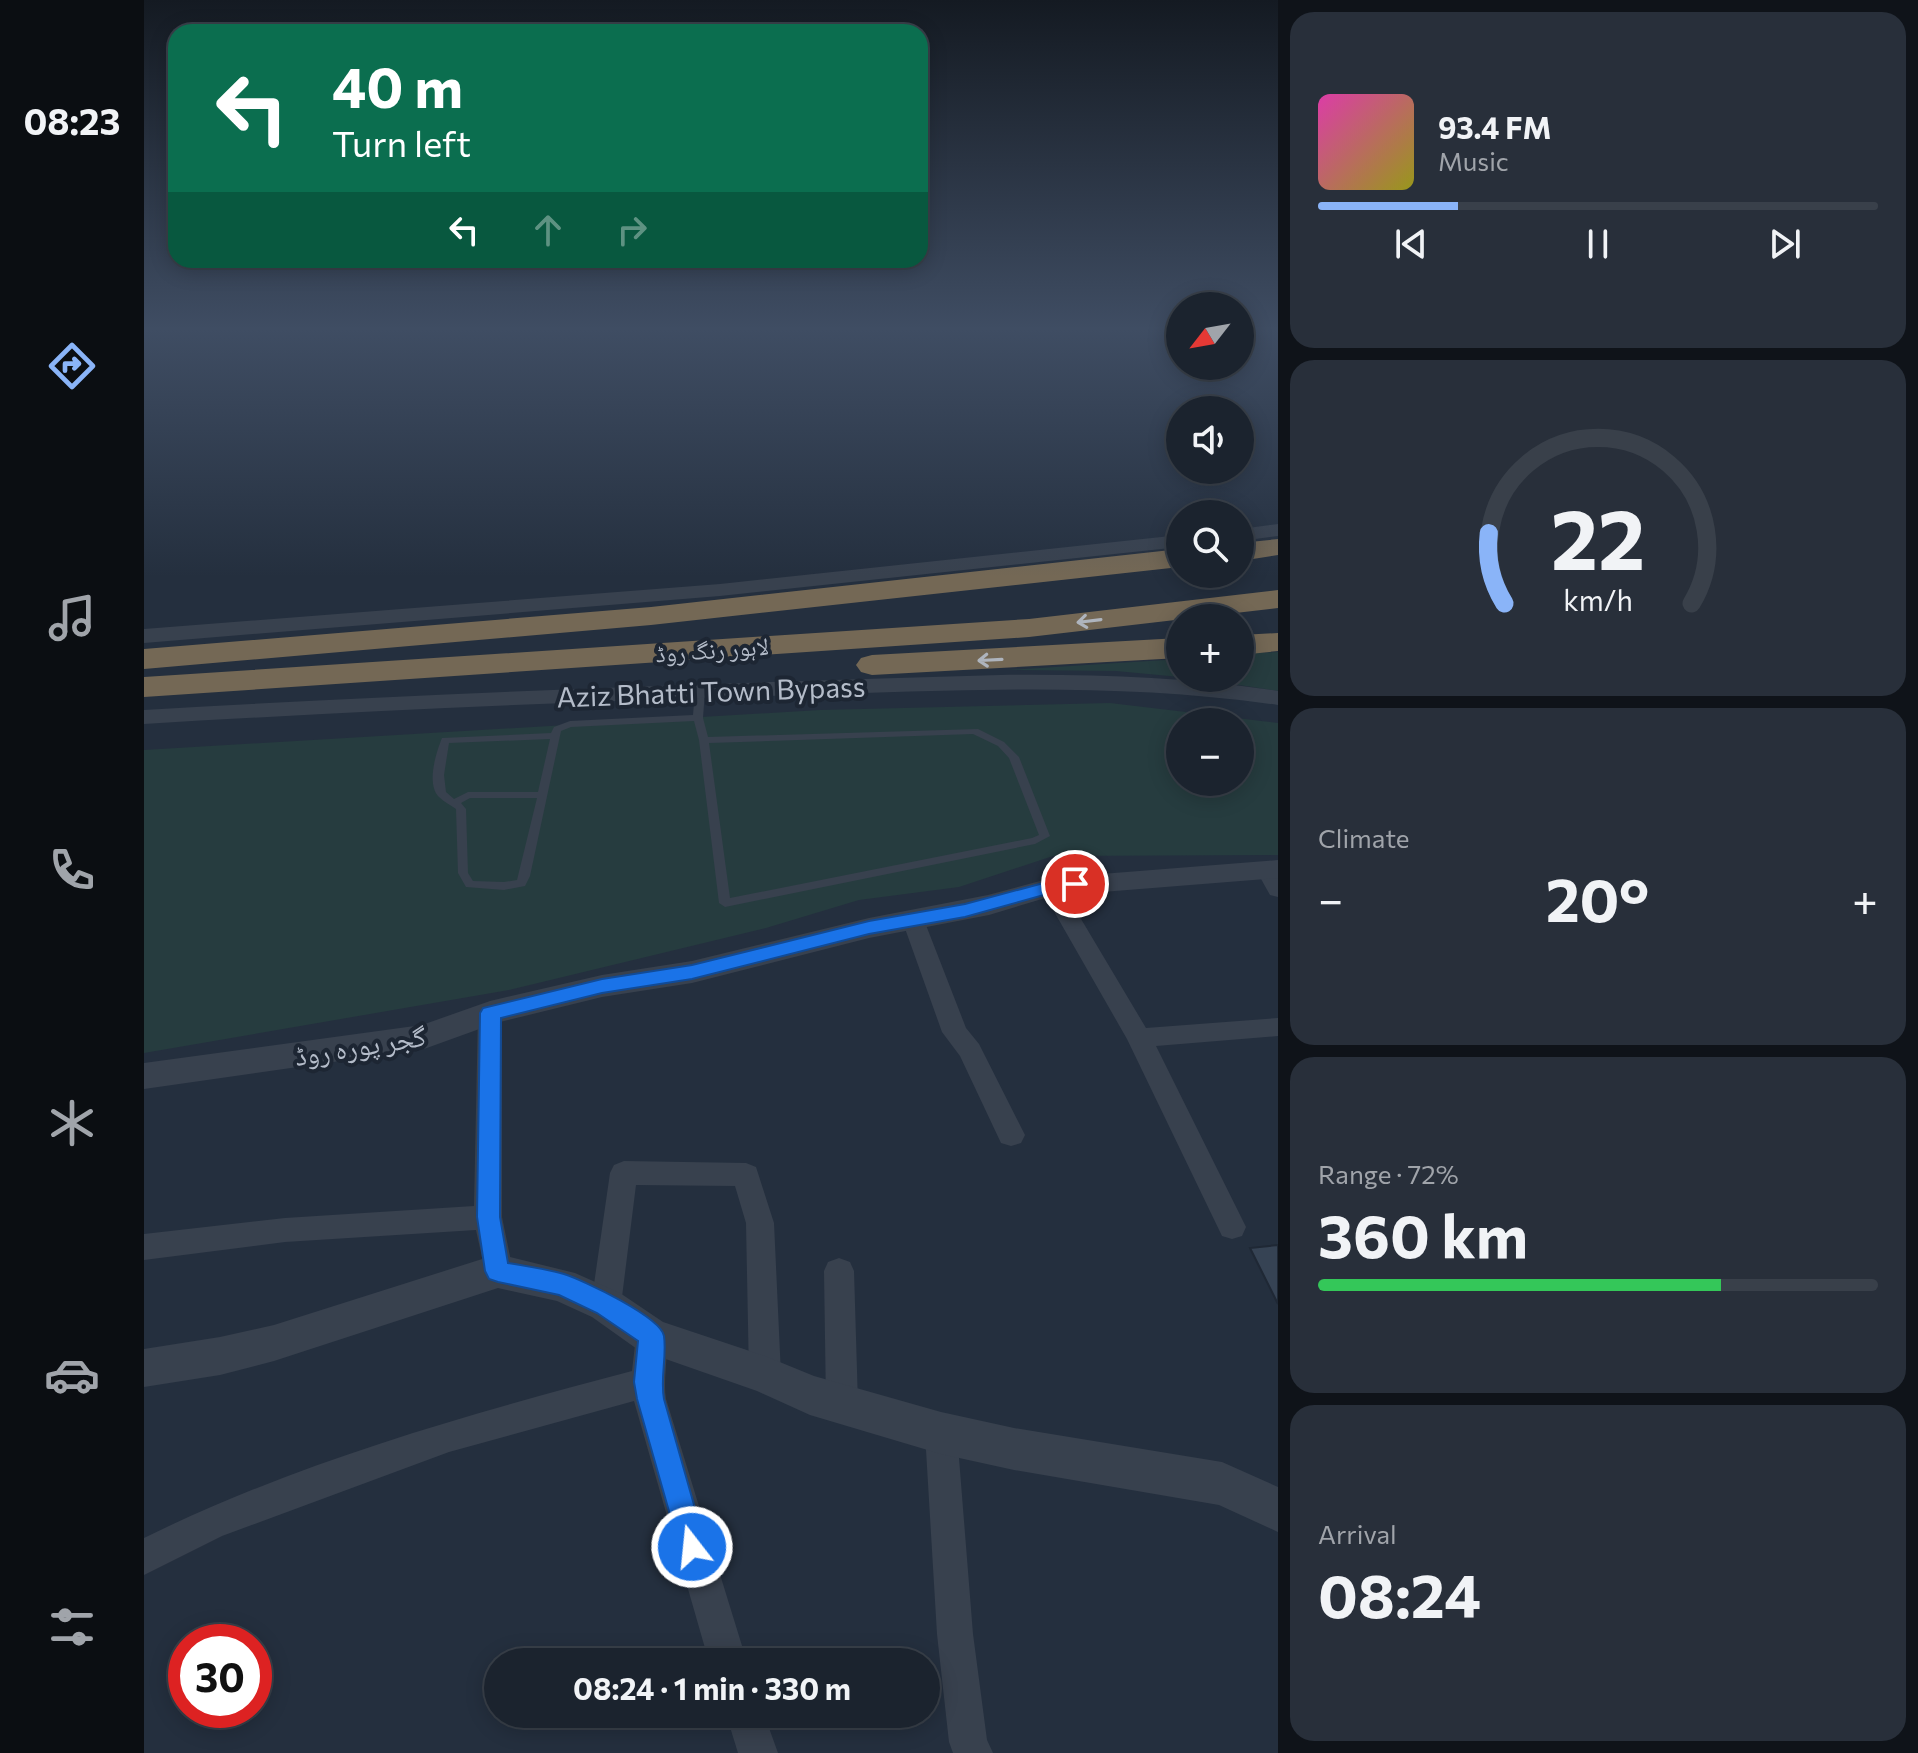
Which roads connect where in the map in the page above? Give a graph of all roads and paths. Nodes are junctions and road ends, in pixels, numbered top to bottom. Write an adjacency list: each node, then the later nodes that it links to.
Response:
1 (1278, 530): 2 (street)
2 (1254, 533)
3 (1166, 542): 9 (street)
4 (1278, 547): 5 (highway)
5 (1254, 550)
6 (1166, 560): 13 (highway)
7 (1278, 579): 14 (highway, لاہور رنگ روڈ)
8 (1278, 599): 15 (highway, لاہور رنگ روڈ, one-way to 15)
9 (144, 636)
10 (1278, 642): 11 (highway)
11 (1254, 644)
12 (1166, 649): 17 (highway, one-way to 17)
13 (144, 659)
14 (144, 666)
15 (144, 687)
16 (700, 691): 18 (street, Aziz Bhatti Town Bypass); 19 (street, Aziz Bhatti Town Bypass); 20 (lane)
17 (144, 696)
18 (1278, 698)
19 (144, 717)
20 (698, 718): 21 (lane); 22 (lane)
21 (553, 736): 23 (lane); 24 (lane)
22 (704, 740): 22 (lane)
23 (542, 795): 24 (lane); 24 (lane)
24 (456, 802)
25 (1274, 876): 26 (street, گجر پورہ روڈ)
26 (1051, 887): 27 (street, گجر پورہ روڈ); 30 (street)
27 (913, 920): 28 (street, گجر پورہ روڈ); 32 (street)
28 (490, 1013): 31 (street, گجر پورہ روڈ); 33 (street)
29 (1278, 1027): 30 (street)
30 (1139, 1038): 34 (street)
31 (144, 1076)
32 (1011, 1135)
33 (488, 1217): 35 (street); 36 (street)
34 (1232, 1227)
35 (144, 1247)
36 (498, 1271): 38 (street); 40 (street)
37 (839, 1271): 43 (street)
38 (606, 1305): 39 (street); 41 (street)
39 (651, 1336): 41 (street); 42 (street)
40 (144, 1368)
41 (765, 1375): 43 (street)
42 (647, 1382): 46 (street); 47 (street)
43 (842, 1404): 44 (street)
44 (941, 1433): 45 (street); 50 (street)
45 (1278, 1510)
46 (144, 1557)
47 (723, 1648)
48 (750, 1728): 49 (street)
49 (758, 1753)
50 (973, 1753)

